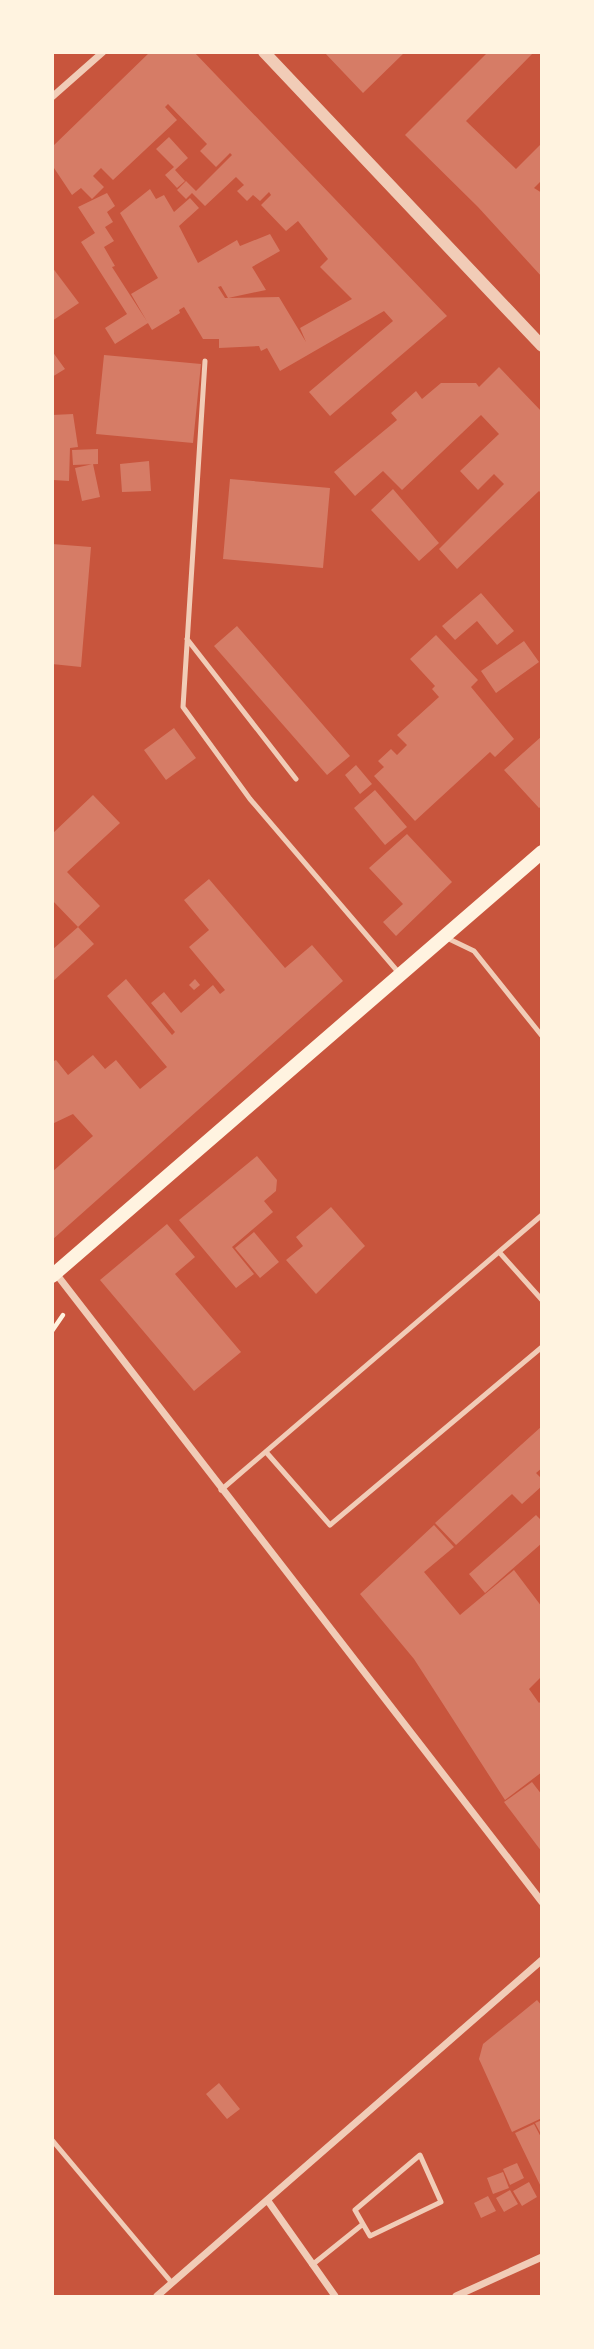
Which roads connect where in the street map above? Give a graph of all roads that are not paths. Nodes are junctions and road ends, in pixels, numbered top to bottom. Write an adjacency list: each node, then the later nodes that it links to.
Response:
1 (103, 52): 3 (street)
2 (264, 52): 4 (street)
3 (52, 97)
4 (541, 346)
5 (205, 361): 6 (lane)
6 (187, 639): 7 (lane); 10 (lane)
7 (296, 779)
8 (541, 852): 9 (main road)
9 (444, 937): 10 (main road); 11 (lane)
10 (401, 975): 14 (main road)
11 (541, 1036)
12 (541, 1215): 13 (lane)
13 (500, 1253): 15 (lane); 17 (lane)
14 (54, 1273): 18 (street)
15 (541, 1300)
16 (541, 1347): 17 (lane)
17 (267, 1451): 18 (lane)
18 (221, 1490): 19 (street)
19 (541, 1902)
20 (541, 1960): 22 (street)
21 (52, 2140): 26 (lane)
22 (268, 2201): 25 (street); 26 (street)
23 (363, 2224): 23 (lane); 25 (lane)
24 (541, 2257): 29 (street)
25 (312, 2265): 28 (street)
26 (172, 2283): 27 (street)
27 (157, 2297)
28 (335, 2297)
29 (456, 2297)

